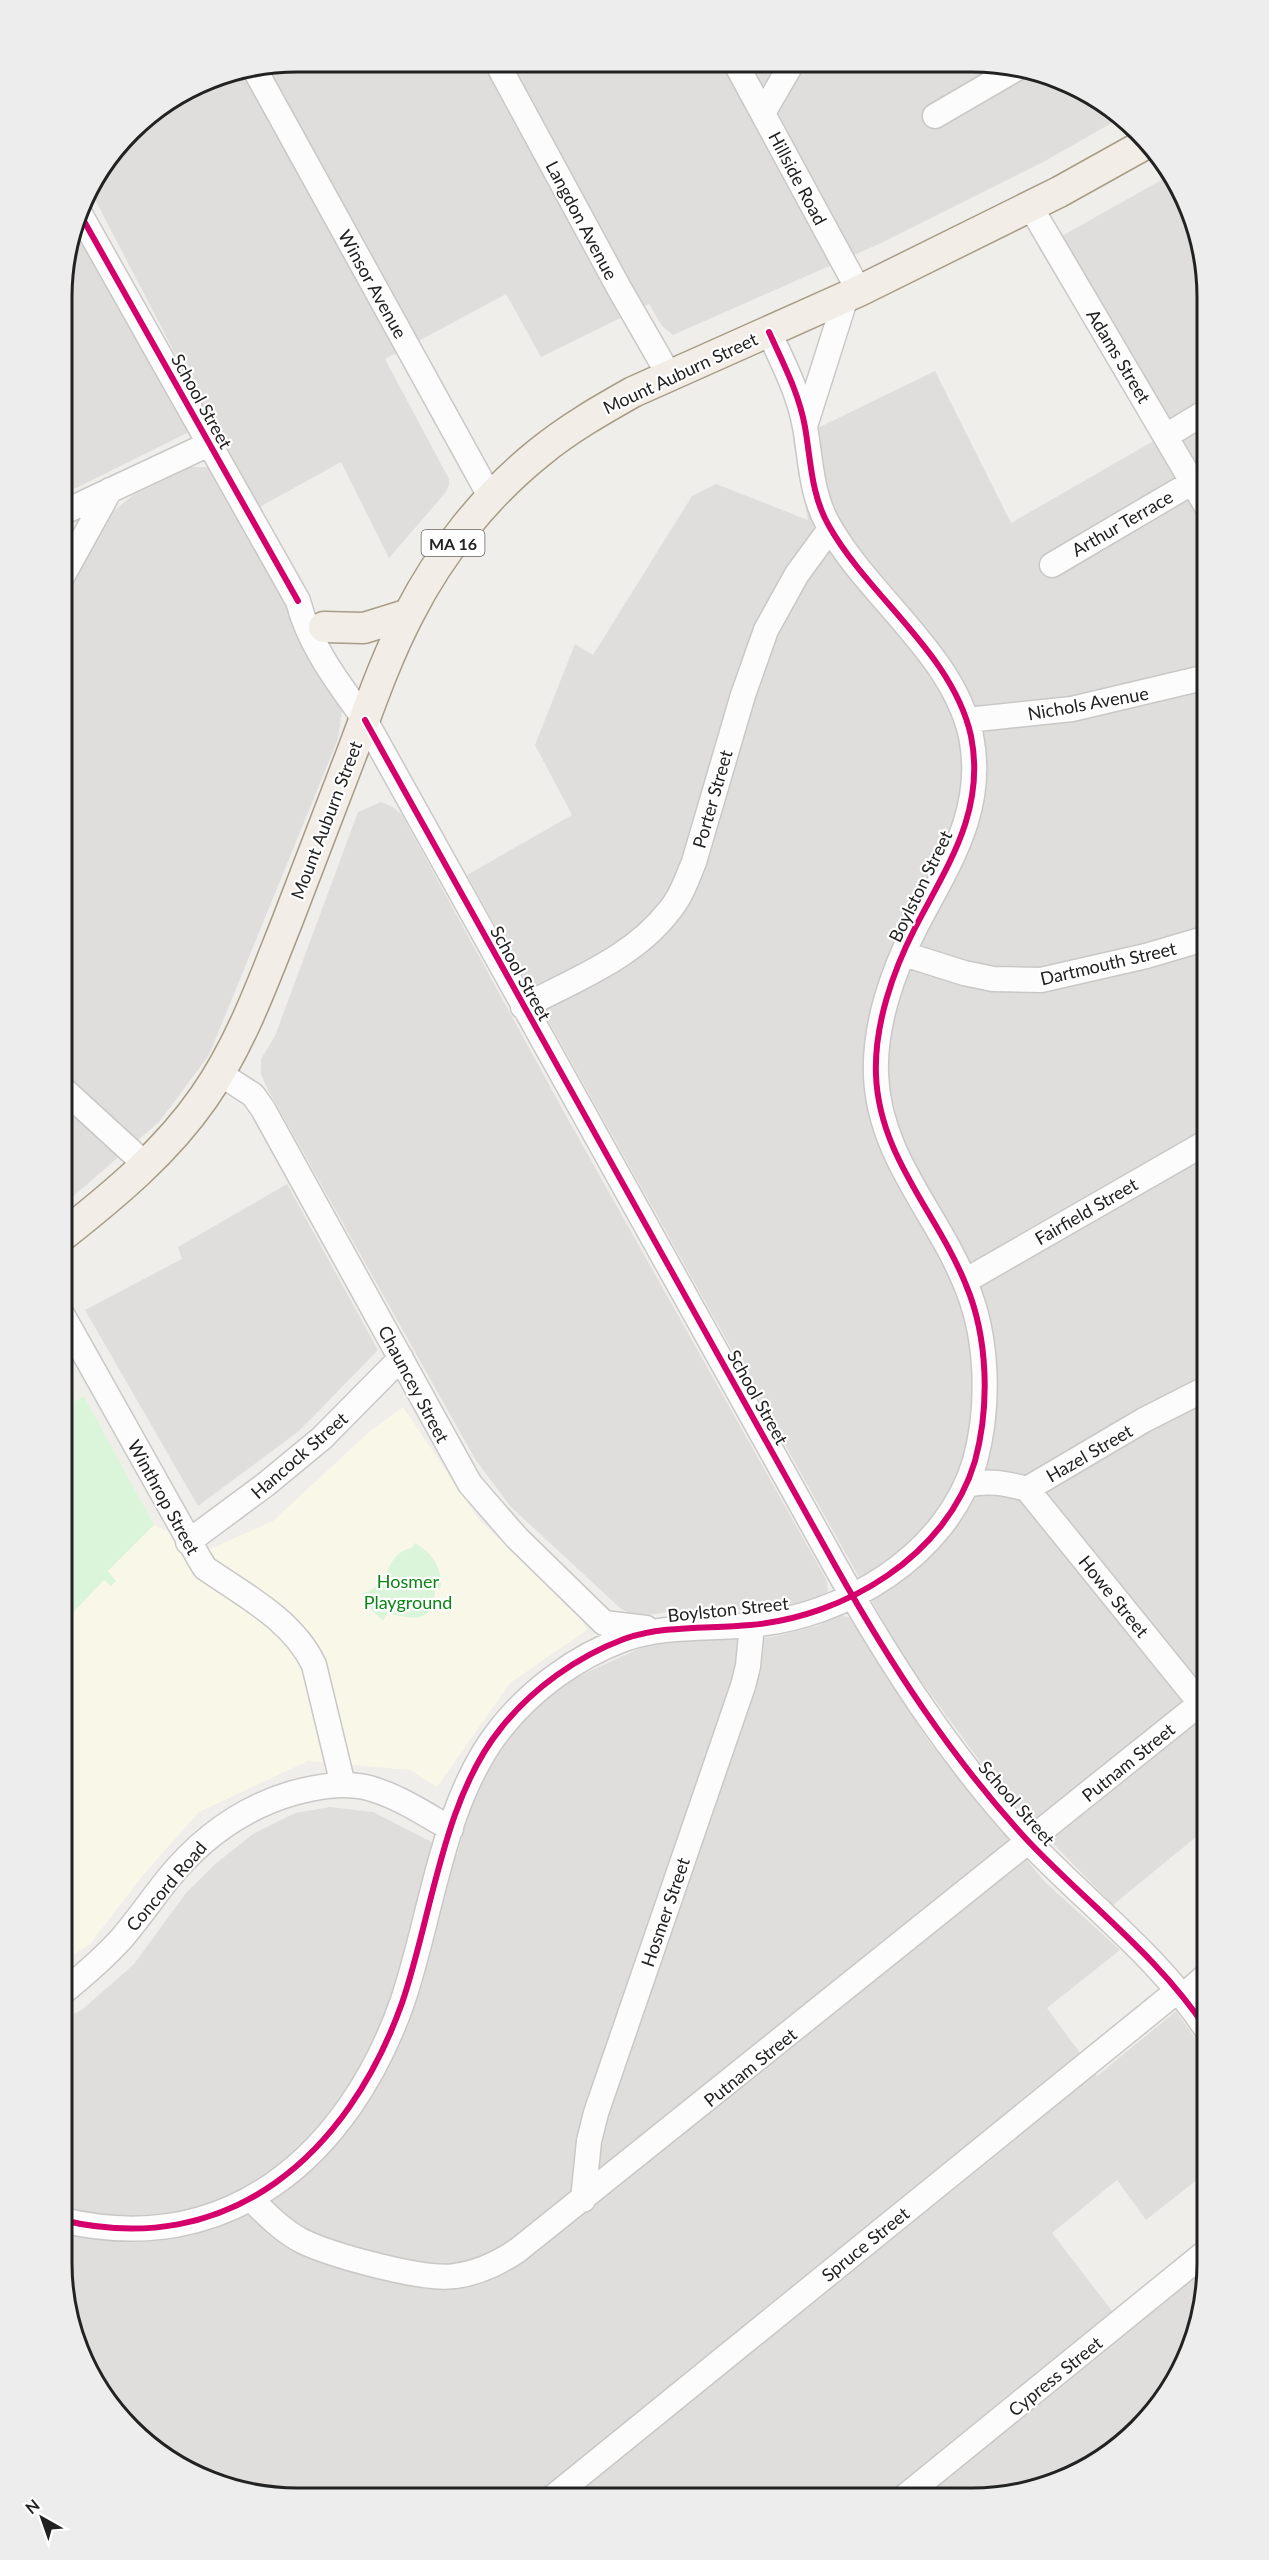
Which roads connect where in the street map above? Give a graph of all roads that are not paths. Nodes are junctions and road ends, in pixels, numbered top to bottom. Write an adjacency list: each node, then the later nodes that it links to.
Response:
1 (502, 72): 13 (street, Langdon Avenue)
2 (740, 72): 6 (street, Hillside Road)
3 (786, 72): 6 (street)
4 (258, 75): 21 (street, Winsor Avenue)
5 (1006, 75): 7 (street)
6 (763, 113): 11 (street, Hillside Road)
7 (935, 116)
8 (1140, 147): 9 (main road, Mount Auburn Street / MA 16)
9 (1030, 206): 11 (main road, Mount Auburn Street / MA 16); 16 (street, Adams Street)
10 (85, 223): 17 (street, School Street)
11 (853, 294): 12 (main road, Mount Auburn Street / MA 16); 15 (street, Boylston Street)
12 (769, 332): 13 (main road, Mount Auburn Street / MA 16); 15 (street, Boylston Street)
13 (669, 375): 21 (main road, Mount Auburn Street / MA 16)
14 (1197, 418): 16 (street)
15 (805, 426): 23 (street, Boylston Street)
16 (1166, 436): 18 (street, Adams Street)
17 (209, 444): 20 (street); 26 (street, School Street)
18 (1193, 482): 19 (street, Adams Street); 25 (street, Arthur Terrace)
19 (1197, 489)
20 (110, 490): 22 (street); 24 (street)
21 (491, 498): 27 (main road, Mount Auburn Street / MA 16)
22 (72, 508)
23 (830, 529): 31 (street, Boylston Street); 34 (street, Porter Street)
24 (72, 559)
25 (1052, 565)
26 (298, 602): 28 (street, School Street); 30 (street, School Street)
27 (409, 614): 28 (main road); 30 (main road, Mount Auburn Street / MA 16)
28 (324, 627): 30 (street, School Street)
29 (1197, 679): 31 (street, Nichols Avenue)
30 (365, 720): 34 (street, School Street); 35 (main road, Mount Auburn Street / MA 16)
31 (967, 720): 33 (street, Boylston Street)
32 (1197, 941): 33 (street, Dartmouth Street)
33 (904, 954): 40 (street, Boylston Street)
34 (523, 1007): 47 (street, School Street)
35 (219, 1073): 38 (main road, Mount Auburn Street / MA 16); 42 (street, Chauncey Street)
36 (72, 1097): 38 (street)
37 (1197, 1148): 40 (street, Fairfield Street)
38 (146, 1165): 39 (main road, Mount Auburn Street / MA 16)
39 (72, 1228)
40 (965, 1281): 44 (street, Boylston Street)
41 (72, 1332): 46 (street, Winthrop Street)
42 (401, 1358): 46 (street, Hancock Street); 49 (street, Chauncey Street)
43 (1197, 1393): 45 (street, Hazel Street)
44 (966, 1485): 45 (street, Hazel Street); 47 (street, Boylston Street)
45 (1027, 1489): 50 (street, Howe Street)
46 (188, 1542): 52 (street, Winthrop Street)
47 (853, 1597): 48 (street, Boylston Street); 54 (street, School Street)
48 (752, 1625): 49 (street, Boylston Street); 60 (street, Hosmer Street)
49 (666, 1629): 53 (street, Boylston Street)
50 (1197, 1693)
51 (1197, 1707): 54 (street, Putnam Street)
52 (343, 1785): 53 (street, Concord Road); 56 (street, Concord Road)
53 (452, 1829): 59 (street, Boylston Street)
54 (1030, 1842): 57 (street, School Street); 60 (street, Putnam Street)
55 (1197, 1982): 57 (street, Spruce Street)
56 (72, 1984)
57 (1180, 1994): 58 (street, School Street); 63 (street, Spruce Street)
58 (1197, 2017)
59 (252, 2200): 60 (street, Putnam Street); 61 (street, Boylston Street)
60 (583, 2200)
61 (72, 2222)
62 (1197, 2259): 64 (street, Cypress Street)
63 (564, 2488)
64 (915, 2488)

